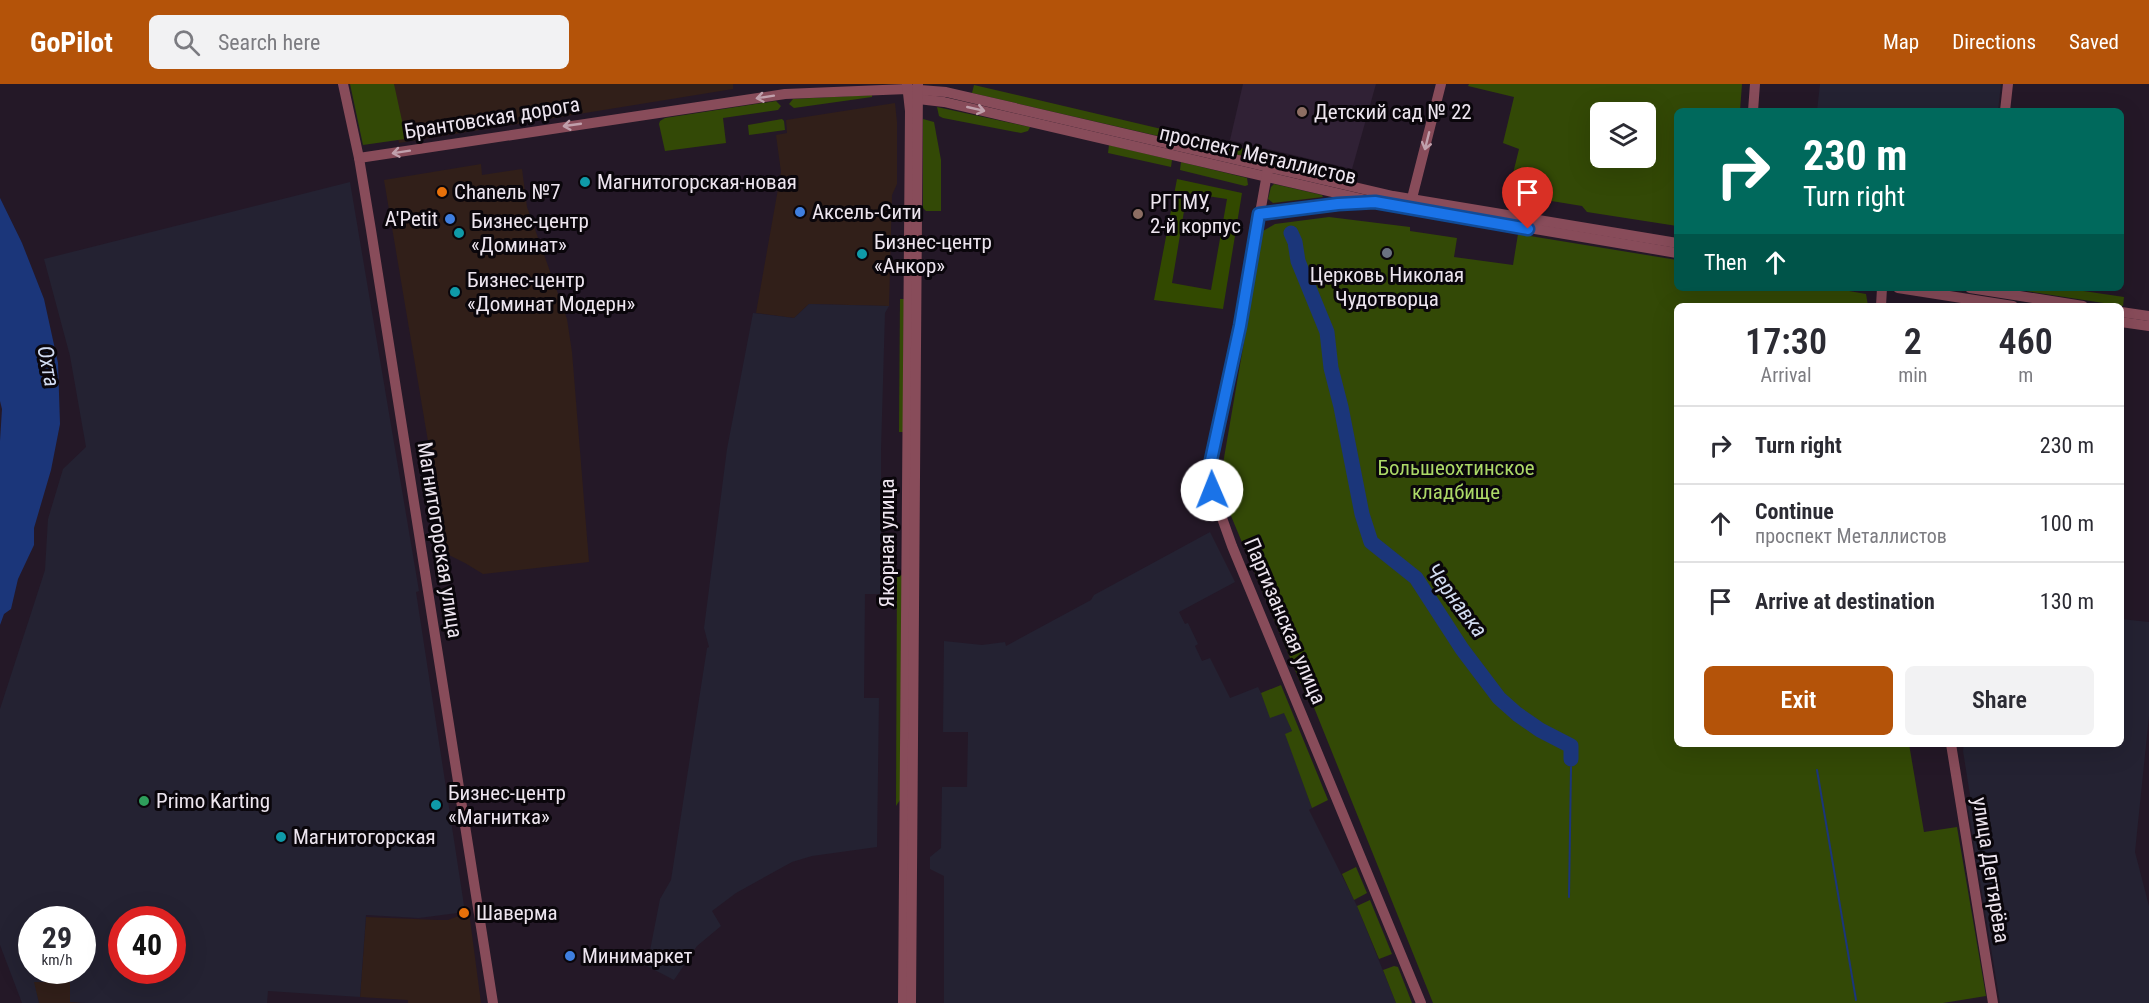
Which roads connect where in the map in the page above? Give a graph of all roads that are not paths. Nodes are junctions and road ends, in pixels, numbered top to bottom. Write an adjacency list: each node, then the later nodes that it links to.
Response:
1 (343, 84): 8 (street, Магнитогорская улица)
2 (1441, 84): 11 (street, one-way to 11)
3 (1755, 84): 6 (street)
4 (2008, 84): 7 (street)
5 (914, 89): 8 (street, Брантовская дорога, one-way to 8); 9 (street, проспект Металлистов); 25 (street, Якорная улица); 26 (street, Якорная улица)
6 (1753, 108)
7 (2005, 108)
8 (359, 158): 24 (street, Магнитогорская улица)
9 (1267, 172): 10 (street, проспект Металлистов); 11 (street, проспект Металлистов); 12 (street, Партизанская улица)
10 (1375, 202): 11 (street, проспект Металлистов); 12 (street)
11 (1411, 204): 13 (street, проспект Металлистов); 14 (street, проспект Металлистов)
12 (1259, 214): 27 (street, Партизанская улица)
13 (1674, 243)
14 (1674, 252)
15 (1957, 291): 16 (street)
16 (1977, 292): 17 (street); 18 (street)
17 (2005, 303)
18 (2060, 303)
19 (2124, 312): 20 (street)
20 (2149, 316)
21 (2124, 323): 22 (street)
22 (2149, 327)
23 (1951, 747): 28 (street, улица Дегтярёва)
24 (493, 1003)
25 (903, 1003)
26 (911, 1003)
27 (1421, 1003)
28 (1993, 1003)

